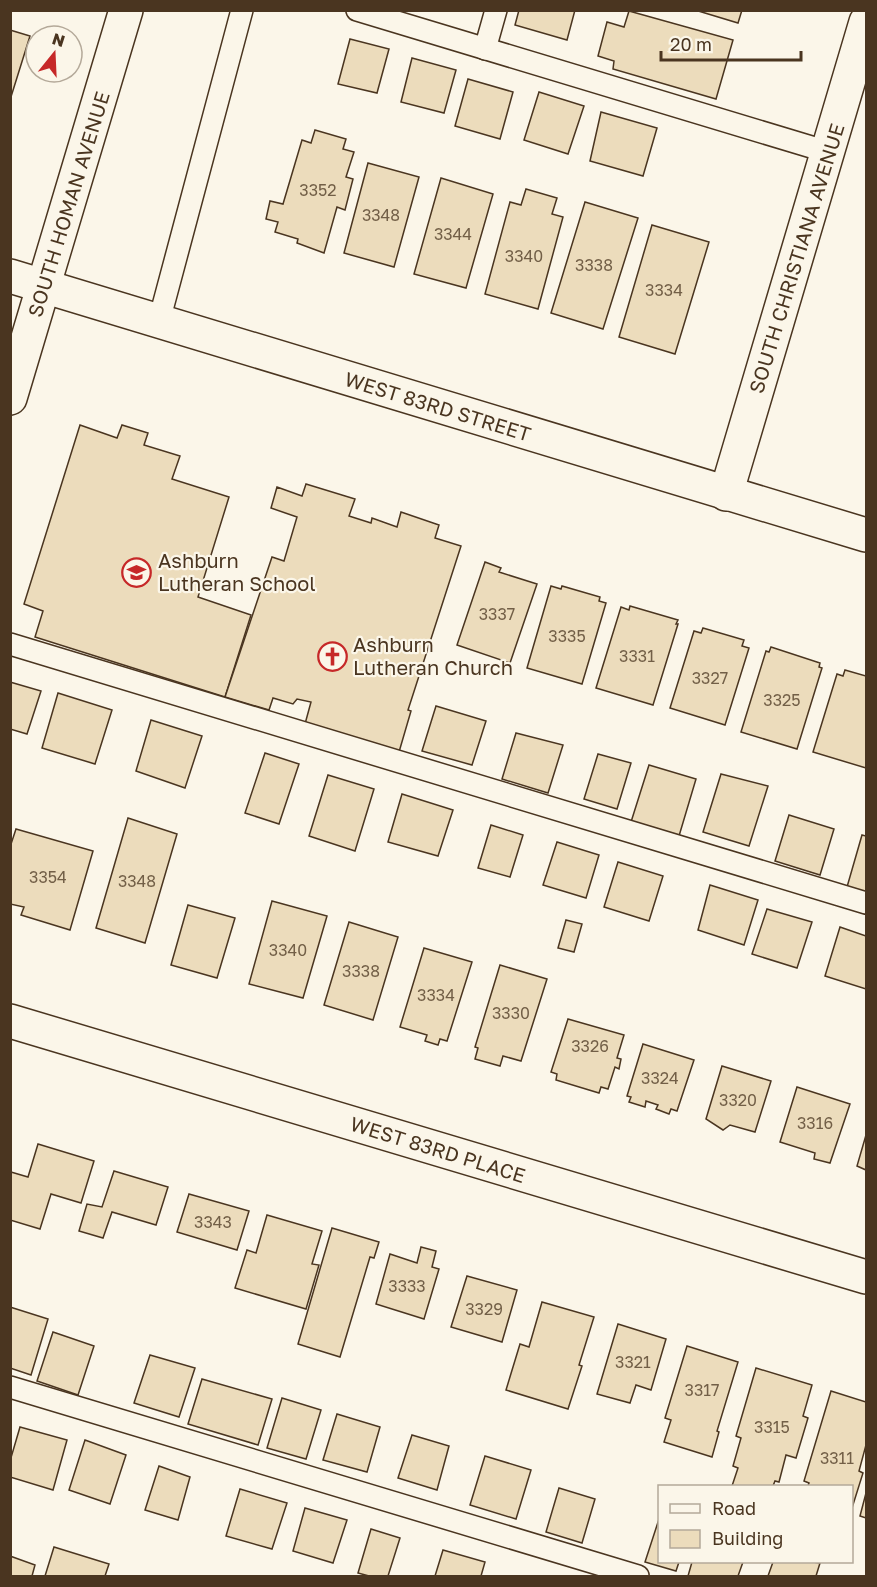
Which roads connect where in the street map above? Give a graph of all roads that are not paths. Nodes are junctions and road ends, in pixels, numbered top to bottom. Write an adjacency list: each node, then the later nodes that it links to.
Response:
1 (126, 10): 9 (street, SOUTH HOMAN AVENUE)
2 (242, 10): 10 (lane)
3 (357, 10): 6 (lane)
4 (496, 10): 6 (lane)
5 (867, 22): 7 (street, SOUTH CHRISTIANA AVENUE)
6 (485, 49): 7 (lane)
7 (828, 152): 12 (street, SOUTH CHRISTIANA AVENUE)
8 (10, 276): 9 (street, WEST 83RD STREET)
9 (43, 286): 10 (street, WEST 83RD STREET); 11 (street, SOUTH HOMAN AVENUE)
10 (159, 321): 12 (street, WEST 83RD STREET)
11 (10, 398)
12 (726, 494): 13 (street, WEST 83RD STREET)
13 (867, 535)
14 (10, 644): 15 (lane)
15 (867, 903)
16 (10, 1021): 17 (street, WEST 83RD PLACE)
17 (867, 1277)
18 (10, 1387): 19 (lane)
19 (638, 1576)

